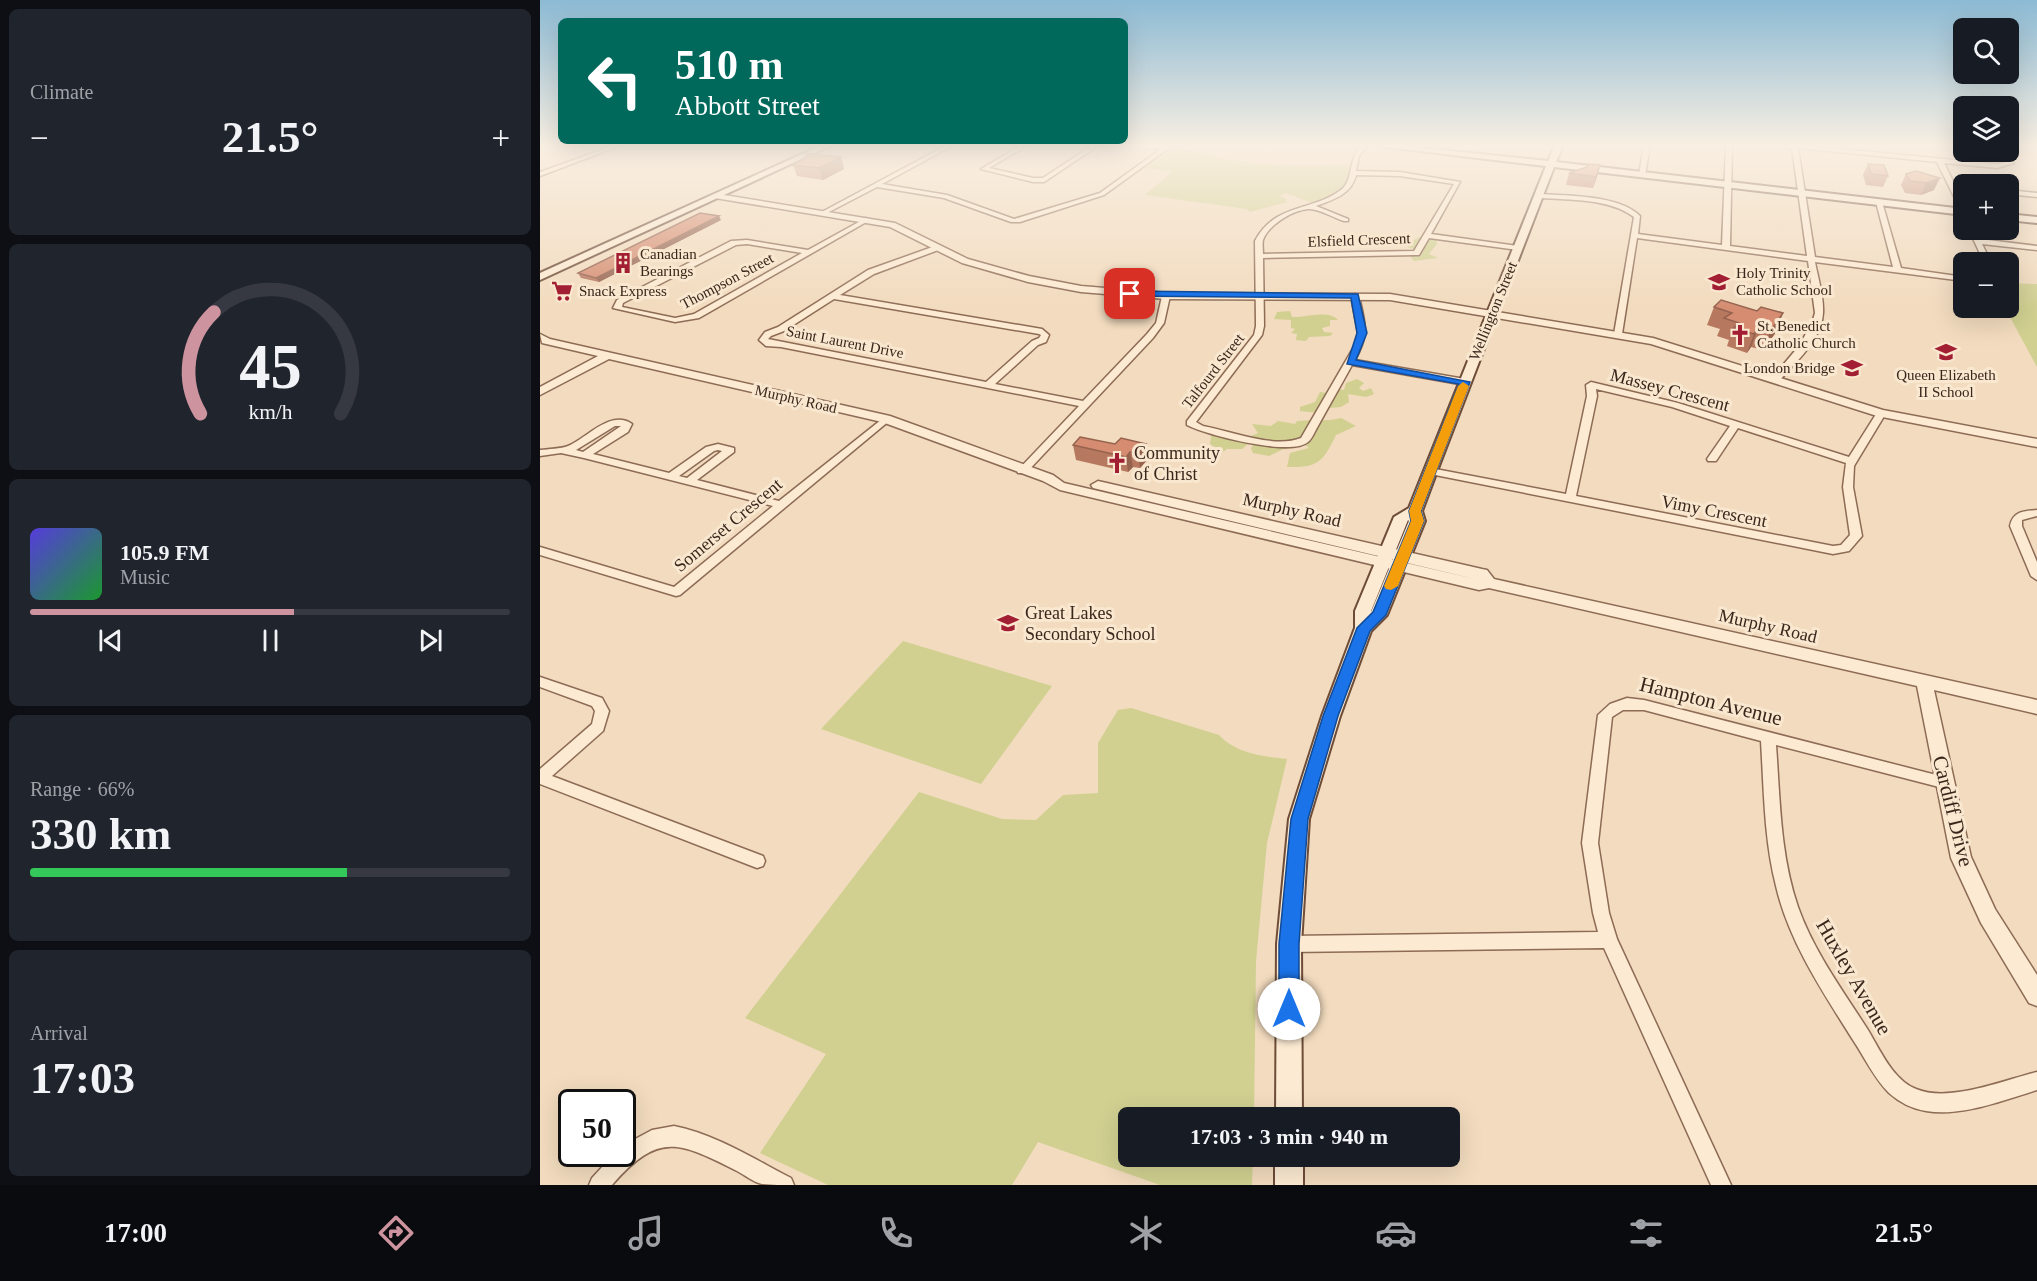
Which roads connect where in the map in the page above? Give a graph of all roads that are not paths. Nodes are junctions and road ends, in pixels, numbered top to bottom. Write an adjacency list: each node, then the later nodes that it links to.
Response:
1 (709, 200): 33 (main road)
2 (745, 200): 16 (street)
3 (847, 200): 16 (street)
4 (957, 200): 5 (street)
5 (1081, 200)
6 (1323, 200): 14 (street, Talfourd Street)
7 (1447, 200): 21 (street, Elsfield Crescent)
8 (1538, 200): 25 (main road, Wellington Street)
9 (1571, 200): 22 (street)
10 (1727, 200): 26 (street)
11 (1803, 200): 31 (street)
12 (1864, 200): 13 (main road)
13 (1879, 202): 15 (main road); 32 (street)
14 (1310, 206): 19 (street); 30 (street, Talfourd Street)
15 (1953, 211)
16 (823, 213): 18 (street)
17 (2019, 218): 20 (main road)
18 (866, 220): 24 (street); 28 (street, Thompson Street)
19 (1346, 220)
20 (2037, 220)
21 (1426, 235): 25 (street); 30 (street, Elsfield Crescent)
22 (1636, 236): 26 (street); 40 (street)
23 (1977, 241): 27 (street); 29 (street)
24 (938, 247): 35 (street, Saint Laurent Drive); 36 (street)
25 (1518, 248): 39 (main road, Wellington Street)
26 (1726, 248): 31 (street)
27 (2037, 248)
28 (808, 252): 28 (street, Thompson Street)
29 (1982, 252)
30 (1260, 256): 37 (street, Talfourd Street)
31 (1811, 259): 32 (street); 44 (street)
32 (1898, 271): 34 (street)
33 (540, 277)
34 (1953, 278)
35 (832, 296): 46 (street); 46 (street, Saint Laurent Drive)
36 (1166, 296): 37 (street); 48 (street)
37 (1261, 296): 38 (street); 43 (street, Talfourd Street)
38 (1355, 296): 39 (street); 43 (street)
39 (1493, 313): 40 (street); 45 (main road, Wellington Street)
40 (1618, 334): 44 (street)
41 (540, 337): 42 (street, Murphy Road)
42 (606, 356): 47 (street); 50 (street, Murphy Road)
43 (1350, 362): 45 (street)
44 (1777, 378): 49 (street)
45 (1465, 382): 59 (main road, Wellington Street)
46 (988, 385): 48 (street, Saint Laurent Drive)
47 (540, 392)
48 (1084, 404): 58 (street)
49 (1881, 413): 52 (street); 57 (street)
50 (886, 419): 58 (street, Murphy Road); 63 (street, Somerset Crescent)
51 (1735, 425): 56 (street); 57 (street, Massey Crescent); 62 (street, Massey Crescent)
52 (2037, 443)
53 (566, 452): 54 (street); 55 (street); 55 (street)
54 (540, 453)
55 (585, 455): 60 (street)
56 (1712, 459)
57 (1850, 461): 62 (street, Vimy Crescent)
58 (1022, 471): 66 (street, Murphy Road)
59 (1430, 471): 62 (street, Vimy Crescent); 66 (main road, Wellington Street)
60 (669, 478): 61 (street); 61 (street)
61 (688, 482): 63 (street)
62 (1570, 499)
63 (781, 505): 65 (street, Somerset Crescent)
64 (2037, 513): 67 (street)
65 (540, 551)
66 (1393, 560): 68 (street, Murphy Road); 76 (main road, Wellington Street)
67 (2037, 576)
68 (1924, 681): 70 (street, Murphy Road); 73 (street, Cardiff Drive)
69 (540, 682): 72 (street)
70 (2037, 707)
71 (1768, 738): 73 (street, Hampton Avenue); 75 (street, Hampton Avenue); 78 (street, Huxley Avenue)
72 (540, 778): 74 (street)
73 (1944, 782): 77 (street, Cardiff Drive)
74 (757, 861)
75 (1609, 940): 76 (street); 84 (street, Hampton Avenue)
76 (1289, 944): 79 (main road, Wellington Street)
77 (2037, 995)
78 (2037, 1081)
79 (1289, 1107)
80 (1289, 1167): 83 (main road)
81 (599, 1185): 82 (street)
82 (784, 1185)
83 (1289, 1185)
84 (1721, 1185)

